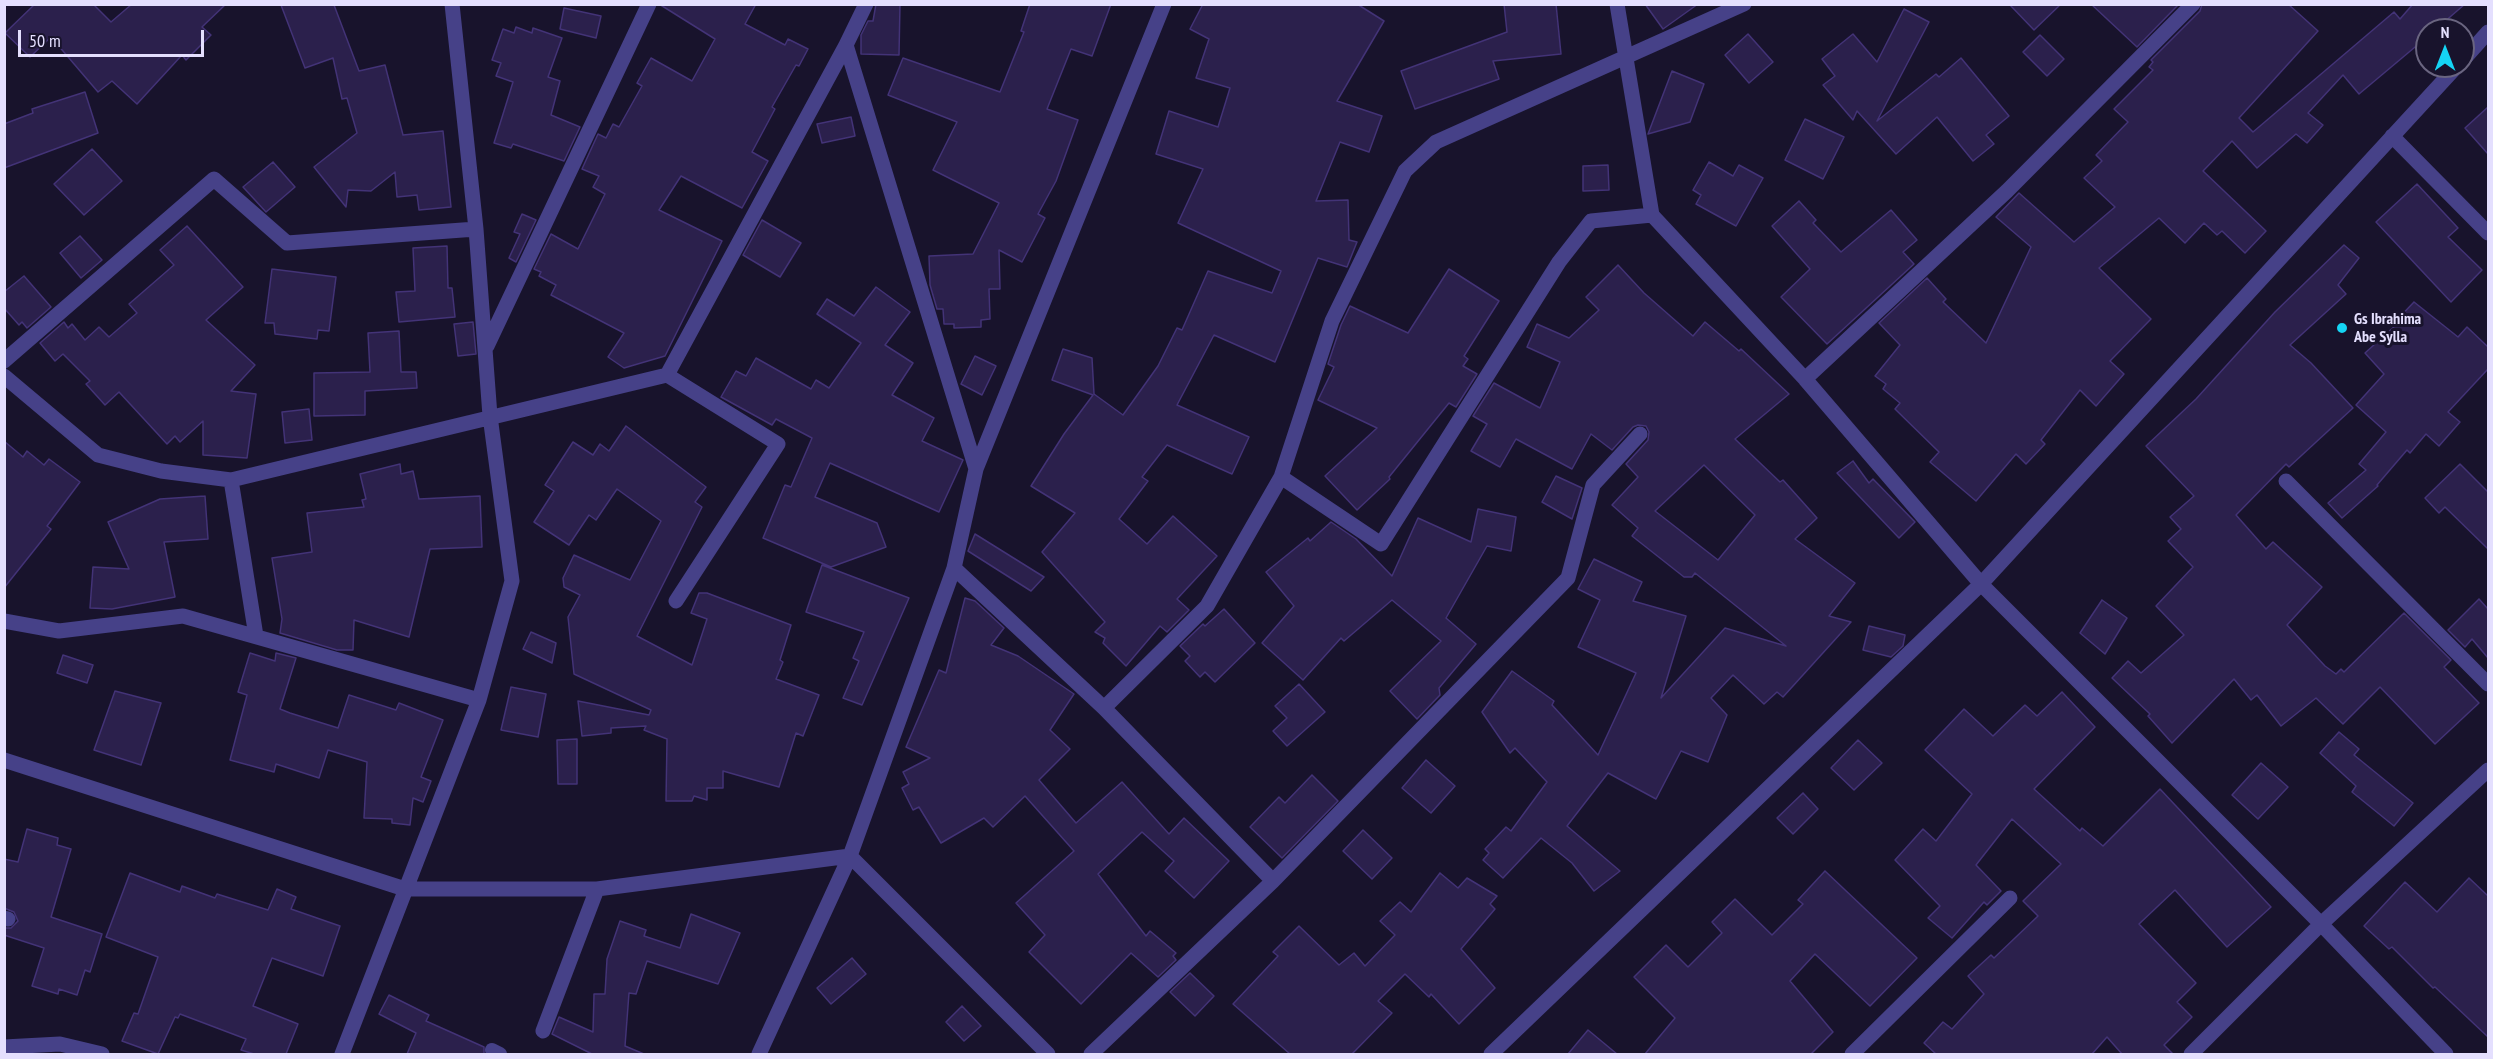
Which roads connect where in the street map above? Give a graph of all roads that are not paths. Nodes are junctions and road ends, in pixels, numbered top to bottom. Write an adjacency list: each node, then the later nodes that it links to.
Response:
1 (452, 4): 15 (street)
2 (649, 4): 17 (street)
3 (866, 4): 9 (street)
4 (1164, 4): 24 (street)
5 (1617, 4): 11 (street)
6 (1744, 4): 11 (street)
7 (2193, 4): 21 (street)
8 (2488, 32): 10 (street)
9 (846, 45): 19 (street); 24 (street)
10 (2475, 47)
11 (1627, 56): 14 (street); 25 (street)
12 (2446, 78): 13 (street)
13 (2392, 136): 16 (street); 29 (street)
14 (1652, 215): 21 (street); 25 (street)
15 (476, 229): 17 (street); 18 (street)
16 (2488, 233)
17 (485, 349): 22 (street)
18 (4, 361)
19 (667, 375): 22 (street); 30 (street)
20 (4, 376): 26 (street)
21 (1805, 379): 29 (street)
22 (490, 416): 26 (street); 34 (street)
23 (1640, 434): 39 (street)
24 (976, 469): 28 (street)
25 (1281, 477): 35 (street)
26 (231, 480): 32 (street)
27 (2286, 481): 33 (street)
28 (954, 568): 35 (street); 38 (street)
29 (1981, 584): 43 (street); 52 (street)
30 (676, 601)
31 (4, 621): 32 (street)
32 (256, 636): 34 (street)
33 (2488, 684)
34 (479, 700): 40 (street)
35 (1104, 708): 39 (street)
36 (4, 760): 40 (street)
37 (2488, 770): 43 (street)
38 (850, 856): 41 (street); 49 (street); 50 (street)
39 (1272, 881): 51 (street)
40 (405, 889): 41 (street); 48 (street)
41 (597, 889): 44 (street)
42 (2010, 898): 53 (street)
43 (2321, 924): 54 (street); 55 (street)
44 (543, 1032)
45 (4, 1047): 46 (street)
46 (57, 1049): 47 (street)
47 (102, 1054)
48 (342, 1054)
49 (759, 1054)
50 (1048, 1054)
51 (1092, 1054)
52 (1491, 1054)
53 (1852, 1054)
54 (2191, 1054)
55 (2446, 1054)

